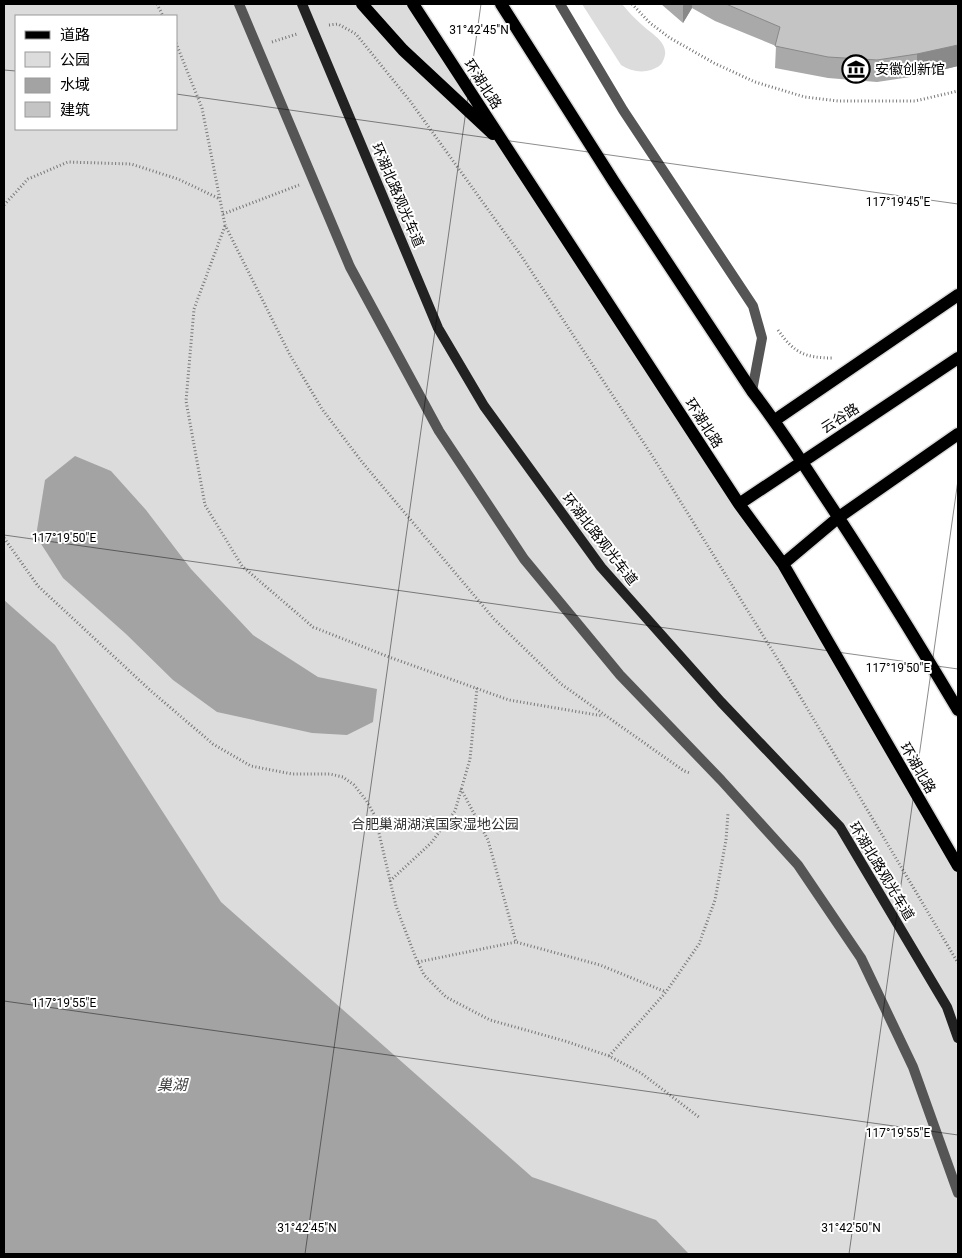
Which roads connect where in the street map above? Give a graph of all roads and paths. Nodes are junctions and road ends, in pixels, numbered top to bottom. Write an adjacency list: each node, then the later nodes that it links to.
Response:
1 (239, 4): 10 (lane)
2 (302, 4): 8 (street, 环湖北路观光车道)
3 (362, 4): 12 (main road)
4 (413, 4): 12 (main road, 环湖北路)
5 (501, 4): 20 (main road)
6 (560, 4): 20 (lane)
7 (632, 4): 11 (path)
8 (312, 28): 10 (path); 38 (path); 40 (street, 环湖北路观光车道)
9 (178, 48): 14 (path)
10 (257, 48): 13 (lane)
11 (958, 91)
12 (502, 142): 24 (main road, 环湖北路)
13 (314, 180): 16 (path); 33 (lane)
14 (220, 200): 15 (path); 16 (path)
15 (4, 206)
16 (223, 214): 17 (path)
17 (225, 225): 28 (path); 30 (path)
18 (958, 295): 21 (main road)
19 (958, 358): 23 (main road, 云谷路)
20 (752, 392): 21 (main road)
21 (775, 420): 23 (main road)
22 (958, 434): 25 (main road)
23 (802, 462): 24 (main road, 云谷路); 25 (main road)
24 (739, 504): 27 (main road, 环湖北路)
25 (839, 517): 27 (main road); 29 (main road)
26 (4, 538): 35 (path)
27 (783, 564): 34 (main road, 环湖北路)
28 (477, 688): 30 (path); 32 (path)
29 (958, 710)
30 (604, 716): 31 (path)
31 (694, 775)
32 (461, 789): 35 (path); 36 (path)
33 (730, 789): 39 (path); 43 (lane)
34 (958, 866)
35 (390, 881): 37 (path)
36 (516, 942): 37 (path); 39 (path)
37 (418, 962): 41 (path)
38 (958, 963)
39 (666, 992): 41 (path)
40 (958, 1038)
41 (609, 1056): 42 (path)
42 (700, 1118)
43 (958, 1193)

